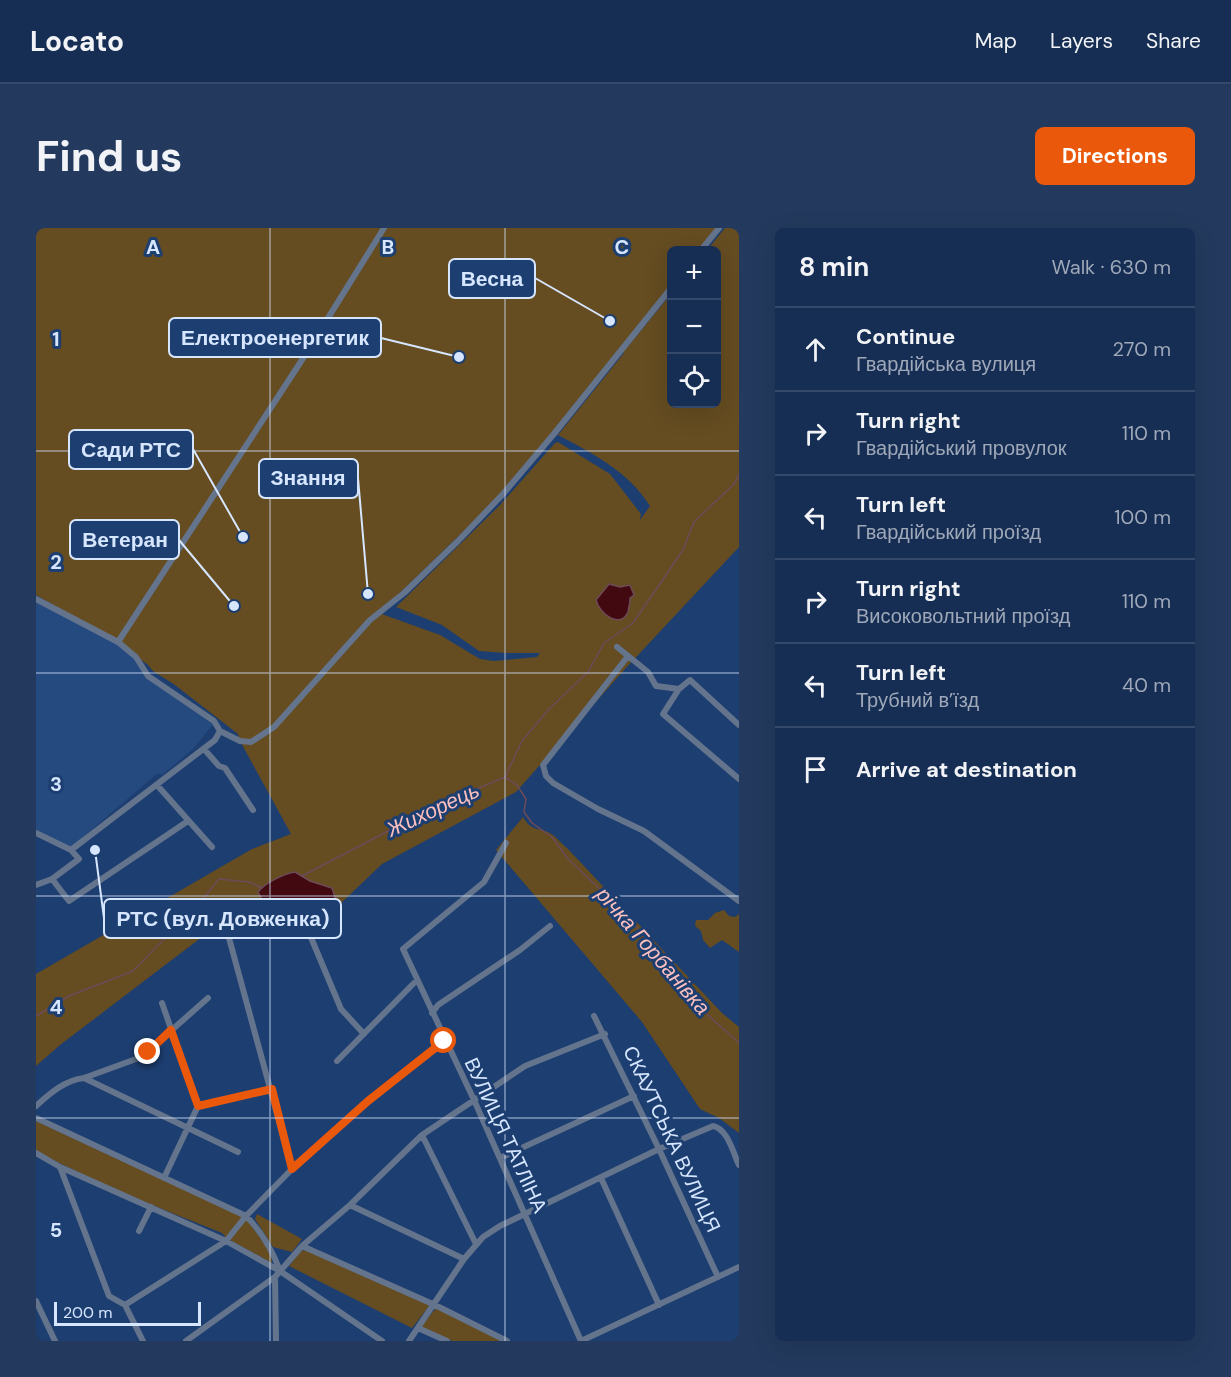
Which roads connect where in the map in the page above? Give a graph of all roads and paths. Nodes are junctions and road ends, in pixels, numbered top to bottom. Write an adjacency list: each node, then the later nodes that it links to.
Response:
1 (384, 228): 6 (street)
2 (720, 228): 3 (street)
3 (704, 246)
4 (667, 292): 11 (street)
5 (36, 599): 6 (street)
6 (118, 642): 11 (street)
7 (617, 647): 8 (street)
8 (628, 656): 9 (street); 23 (street)
9 (679, 689): 10 (street); 13 (street)
10 (739, 725)
11 (220, 731): 12 (street)
12 (204, 749): 14 (street); 15 (street)
13 (739, 779)
14 (157, 785): 16 (street); 20 (street)
15 (253, 810)
16 (188, 821): 19 (street); 21 (street)
17 (36, 833): 20 (street)
18 (506, 843): 25 (street, ВУЛИЦЯ ТАТЛІНА)
19 (212, 847)
20 (71, 850): 21 (street)
21 (52, 879): 22 (street)
22 (36, 885)
23 (739, 901)
24 (550, 926): 28 (street)
25 (417, 980): 28 (street, ВУЛИЦЯ ТАТЛІНА); 31 (street)
26 (208, 998): 30 (street)
27 (162, 1003): 30 (street)
28 (432, 1013): 33 (street, ВУЛИЦЯ ТАТЛІНА)
29 (594, 1016): 32 (street, СКАУТСЬКА ВУЛИЦЯ)
30 (171, 1030): 35 (street); 40 (street)
31 (364, 1034): 34 (street); 36 (street)
32 (605, 1034): 37 (street, СКАУТСЬКА ВУЛИЦЯ); 38 (street)
33 (444, 1041): 38 (street, ВУЛИЦЯ ТАТЛІНА); 50 (street)
34 (337, 1061)
35 (84, 1078): 39 (street); 42 (street)
36 (272, 1089): 40 (street); 50 (street)
37 (634, 1096): 44 (street, СКАУТСЬКА ВУЛИЦЯ); 47 (street)
38 (474, 1100): 43 (street); 47 (street, ВУЛИЦЯ ТАТЛІНА)
39 (36, 1106)
40 (198, 1106): 42 (street)
41 (36, 1118): 51 (street)
42 (189, 1128): 45 (street); 51 (street)
43 (422, 1136): 53 (street); 59 (street)
44 (659, 1149): 48 (street); 52 (street); 65 (street, СКАУТСЬКА ВУЛИЦЯ)
45 (238, 1152)
46 (36, 1153): 49 (street)
47 (500, 1158): 55 (street, ВУЛИЦЯ ТАТЛІНА)
48 (739, 1165)
49 (60, 1167): 54 (street); 67 (street)
50 (292, 1169): 56 (street)
51 (164, 1178): 56 (street)
52 (601, 1178): 55 (street); 69 (street)
53 (350, 1205): 60 (street); 61 (street)
54 (151, 1207): 57 (street); 58 (street)
55 (524, 1214): 59 (street); 79 (street, ВУЛИЦЯ ТАТЛІНА)
56 (246, 1216): 58 (street); 63 (street)
57 (139, 1231)
58 (226, 1241): 63 (street); 67 (street)
59 (476, 1244): 61 (street)
60 (302, 1246): 63 (street); 68 (street)
61 (464, 1259): 68 (street)
62 (739, 1267): 65 (street)
63 (280, 1271): 64 (street); 75 (street)
64 (275, 1277): 73 (street); 74 (street)
65 (718, 1277): 69 (street)
66 (36, 1301): 71 (street)
67 (125, 1305): 72 (street)
68 (435, 1305): 70 (street); 78 (street)
69 (659, 1305): 79 (street)
70 (418, 1328): 76 (street); 77 (street)
71 (55, 1341)
72 (143, 1341)
73 (186, 1341)
74 (276, 1341)
75 (382, 1341)
76 (409, 1341)
77 (447, 1341)
78 (507, 1341)
79 (581, 1341)

